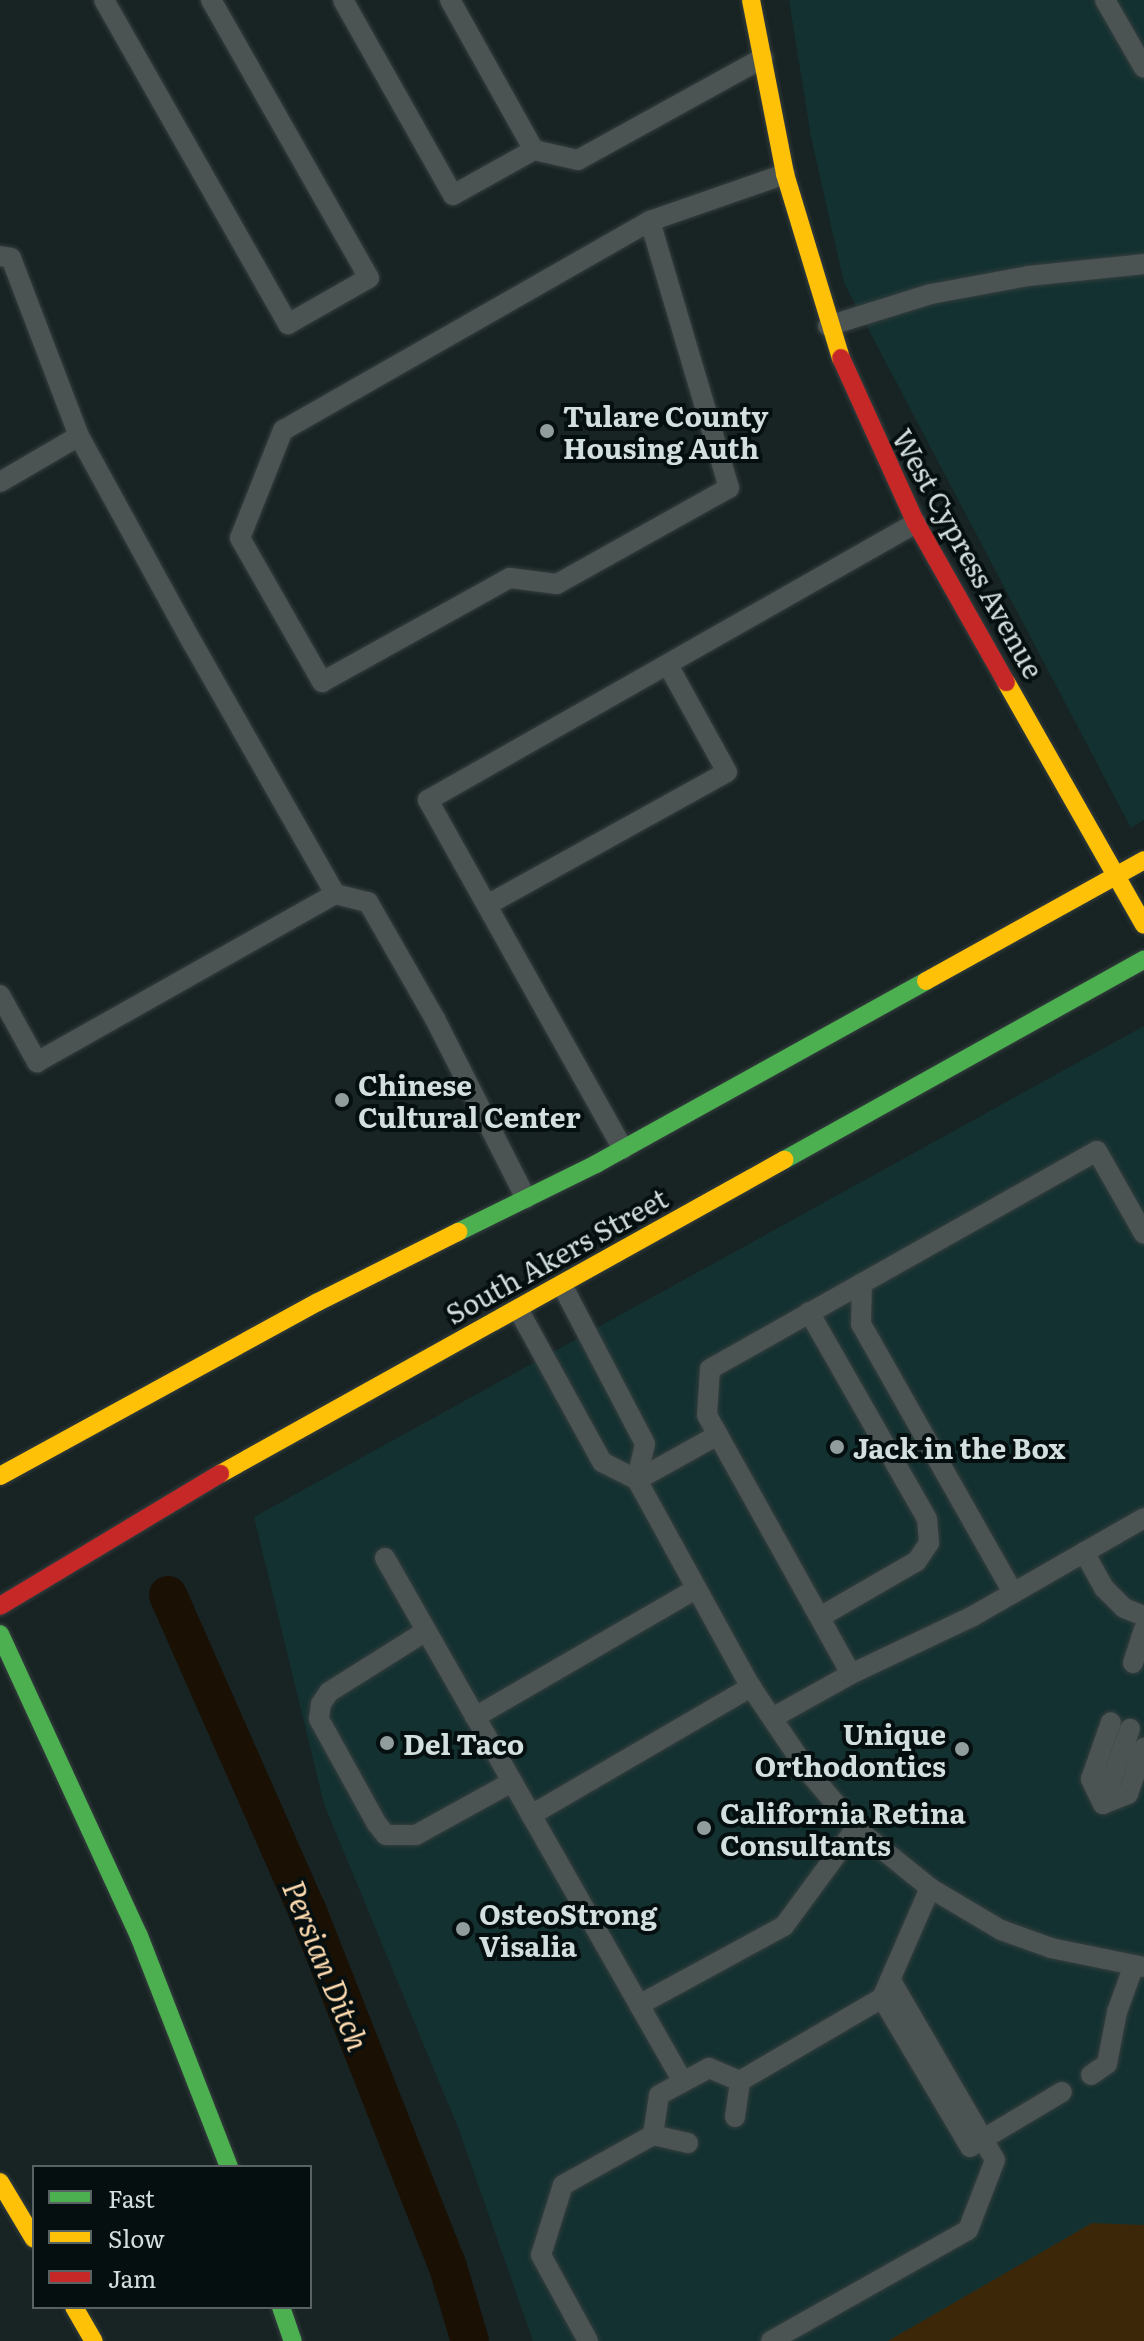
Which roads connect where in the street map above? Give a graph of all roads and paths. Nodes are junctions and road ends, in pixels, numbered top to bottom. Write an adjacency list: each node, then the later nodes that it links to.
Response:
1 (104, 0): 2 (lane)
2 (211, 0)
3 (343, 0): 9 (lane)
4 (450, 0): 9 (lane)
5 (751, 0): 7 (main road, West Cypress Avenue)
6 (1105, 0): 8 (lane)
7 (763, 58): 9 (lane); 10 (main road, West Cypress Avenue)
8 (1144, 68)
9 (534, 150)
10 (785, 174): 11 (lane); 14 (main road, West Cypress Avenue)
11 (650, 221): 11 (lane)
12 (4, 258): 15 (lane)
13 (1144, 264): 14 (lane)
14 (828, 326): 17 (main road, West Cypress Avenue)
15 (79, 436): 16 (lane); 21 (lane)
16 (0, 482)
17 (916, 523): 18 (lane); 20 (main road, West Cypress Avenue)
18 (668, 665): 22 (lane); 22 (lane)
19 (1144, 860): 20 (main road)
20 (1117, 875): 23 (main road, West Cypress Avenue); 26 (main road)
21 (335, 894): 25 (lane); 27 (lane)
22 (487, 905): 26 (lane)
23 (1144, 925)
24 (1144, 960): 30 (main road, South Akers Street)
25 (0, 995)
26 (623, 1149): 27 (main road)
27 (526, 1198): 34 (main road)
28 (1144, 1234): 29 (lane)
29 (862, 1283): 32 (lane); 40 (lane)
30 (562, 1285): 31 (main road, South Akers Street); 35 (lane)
31 (518, 1309): 35 (lane); 41 (main road, South Akers Street)
32 (809, 1312): 33 (lane); 43 (lane)
33 (718, 1435): 35 (lane); 43 (lane)
34 (0, 1476)
35 (637, 1480): 39 (lane)
36 (1144, 1518): 37 (lane)
37 (1084, 1552): 40 (lane); 42 (lane)
38 (385, 1558): 45 (lane)
39 (694, 1590): 49 (lane); 50 (lane)
40 (1013, 1593): 48 (lane)
41 (0, 1606)
42 (1144, 1616)
43 (820, 1617): 48 (lane)
44 (1144, 1630): 47 (lane)
45 (426, 1631): 50 (lane); 54 (lane)
46 (0, 1634): 69 (main road)
47 (1133, 1663)
48 (851, 1674): 51 (lane)
49 (751, 1687): 51 (lane); 55 (lane)
50 (475, 1717): 54 (lane)
51 (772, 1718): 56 (lane)
52 (1121, 1726): 53 (lane)
53 (1144, 1748)
54 (512, 1782): 55 (lane)
55 (531, 1815): 60 (lane)
56 (856, 1828): 57 (lane); 60 (lane)
57 (930, 1888): 58 (lane); 59 (lane)
58 (1139, 1966): 61 (lane)
59 (886, 1988): 62 (lane); 67 (lane)
60 (639, 2005): 63 (lane)
61 (1091, 2075)
62 (740, 2081): 63 (lane); 65 (lane)
63 (683, 2082): 66 (lane)
64 (1062, 2092): 67 (lane)
65 (735, 2117)
66 (653, 2135): 68 (lane); 76 (lane)
67 (983, 2139): 77 (lane)
68 (688, 2143)
69 (228, 2165)
70 (0, 2182): 71 (main road)
71 (32, 2236)
72 (75, 2309): 74 (main road)
73 (282, 2309): 75 (main road)
74 (94, 2341)
75 (293, 2341)
76 (588, 2341)
77 (771, 2341)

